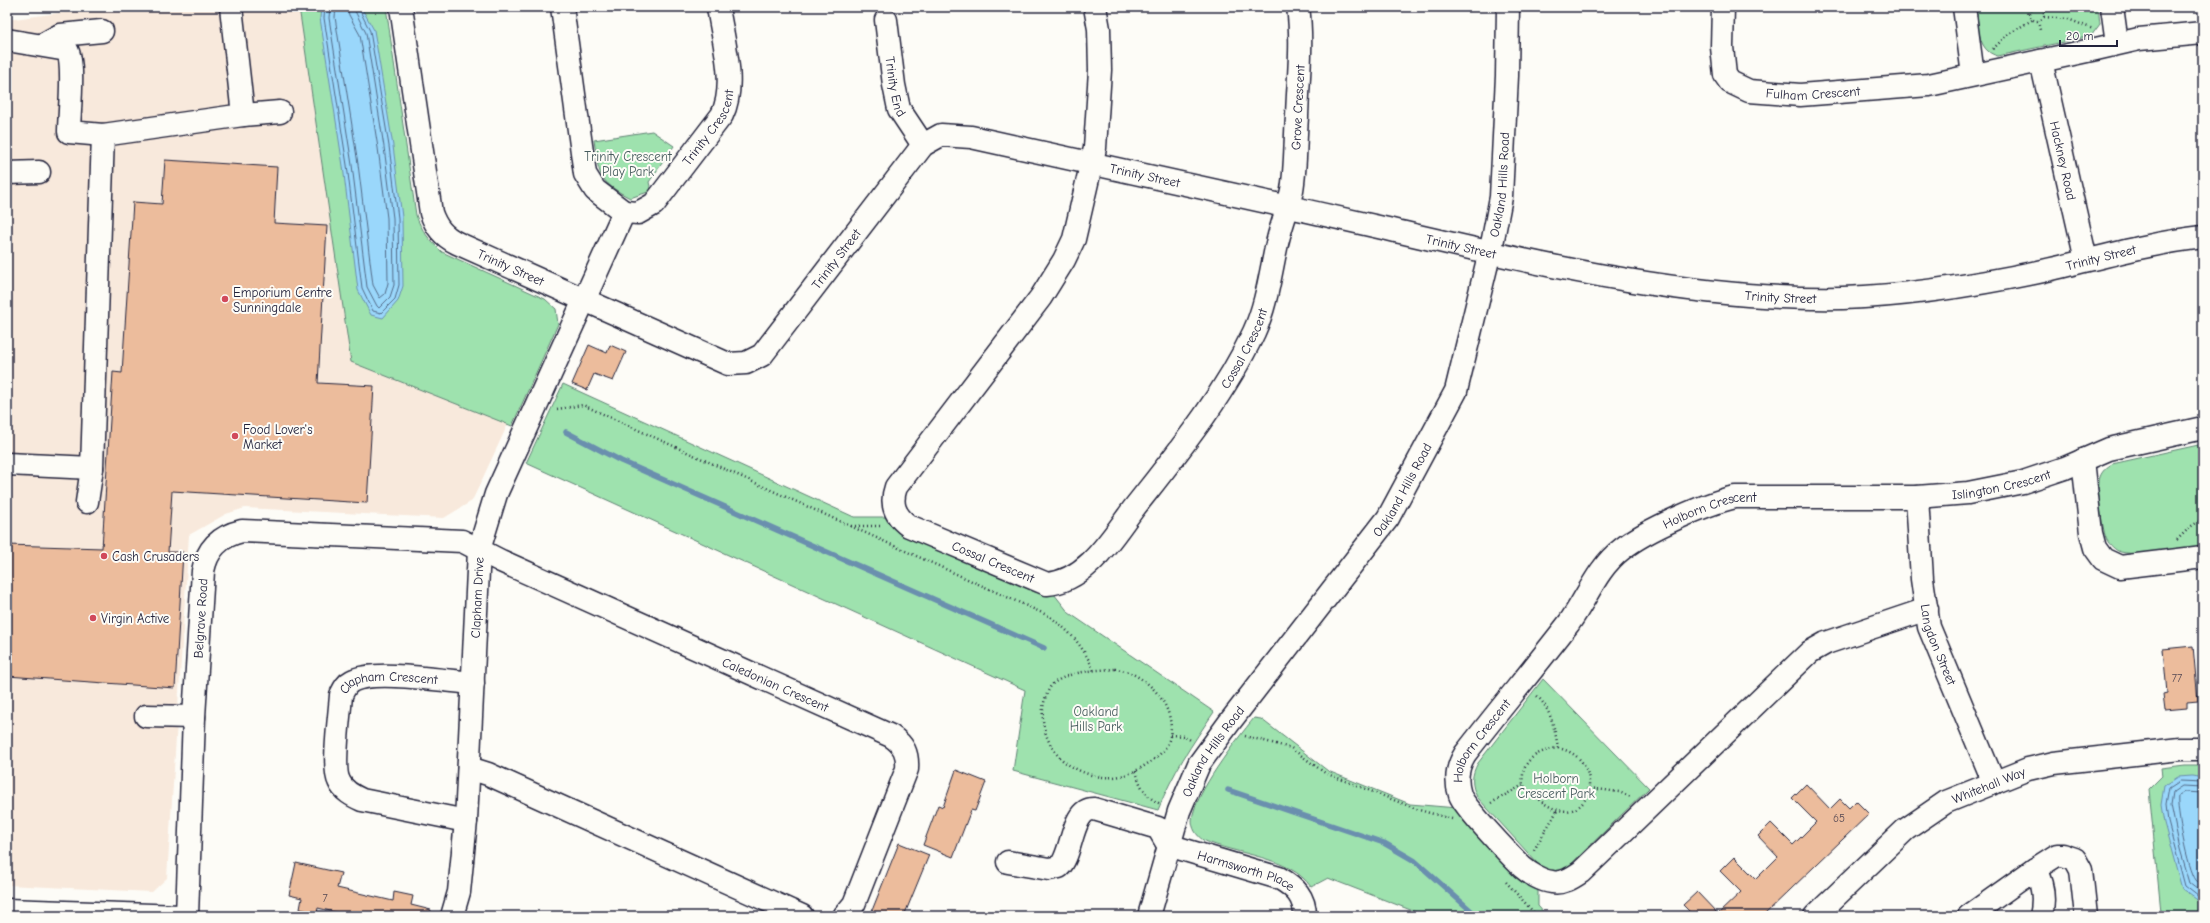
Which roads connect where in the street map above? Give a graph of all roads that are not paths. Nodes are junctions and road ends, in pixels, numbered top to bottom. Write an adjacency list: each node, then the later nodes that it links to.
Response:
1 (231, 7): 20 (street)
2 (401, 7): 31 (street, Trinity Street)
3 (562, 7): 27 (street)
4 (718, 7): 27 (street, Trinity Crescent)
5 (1095, 7): 23 (street)
6 (1298, 7): 26 (street, Grove Crescent)
7 (1508, 7): 29 (street, Oakland Hills Road)
8 (1723, 7): 18 (street, Fulham Crescent)
9 (1964, 7): 18 (street)
10 (2112, 7): 15 (street)
11 (886, 20): 22 (street, Trinity End)
12 (102, 32): 16 (street)
13 (2203, 33): 15 (street, Fulham Crescent)
14 (7, 40): 16 (street)
15 (2118, 43): 17 (street, Fulham Crescent)
16 (39, 47): 21 (street)
17 (2041, 61): 18 (street, Fulham Crescent); 30 (street, Hackney Road)
18 (1975, 74)
19 (280, 112): 20 (street)
20 (243, 115): 21 (street)
21 (103, 135): 35 (street)
22 (923, 145): 23 (street, Trinity Street); 31 (street, Trinity Street)
23 (1091, 163): 26 (street, Trinity Street); 26 (street, Cossal Crescent)
24 (40, 172): 25 (street)
25 (7, 173)
26 (1286, 206): 29 (street, Trinity Street)
27 (624, 212): 31 (street)
28 (2203, 237): 30 (street, Trinity Street)
29 (1490, 252): 30 (street, Trinity Street); 48 (street, Oakland Hills Road)
30 (2086, 260)
31 (584, 300): 38 (street, Clapham Drive)
32 (2203, 428): 33 (street, Islington Crescent)
33 (2083, 460): 36 (street, Islington Crescent); 39 (street)
34 (7, 464): 35 (street)
35 (92, 468): 37 (street)
36 (1917, 497): 40 (street, Langdon Street); 40 (street, Holborn Crescent)
37 (87, 502)
38 (479, 550): 41 (street, Clapham Drive); 43 (street, Belgrave Road); 56 (street, Caledonian Crescent)
39 (2203, 557)
40 (1927, 609): 46 (street, Langdon Street)
41 (472, 683): 45 (street, Clapham Drive); 47 (street, Clapham Crescent)
42 (146, 716): 43 (street)
43 (194, 717): 53 (street, Belgrave Road)
44 (2203, 749): 46 (street, Whitehall Way)
45 (468, 768): 47 (street, Clapham Drive); 55 (street)
46 (1994, 783): 59 (street, Whitehall Way)
47 (466, 821): 54 (street, Clapham Drive)
48 (1168, 845): 49 (street); 57 (street, Oakland Hills Road); 58 (street, Harmsworth Place)
49 (1008, 862)
50 (2035, 869): 60 (street); 61 (street); 62 (street)
51 (7, 910): 52 (street)
52 (181, 916)
53 (187, 916)
54 (452, 916)
55 (802, 916)
56 (844, 916)
57 (1149, 916)
58 (1305, 916)
59 (1815, 916)
60 (1969, 916)
61 (2041, 916)
62 (2086, 916)

